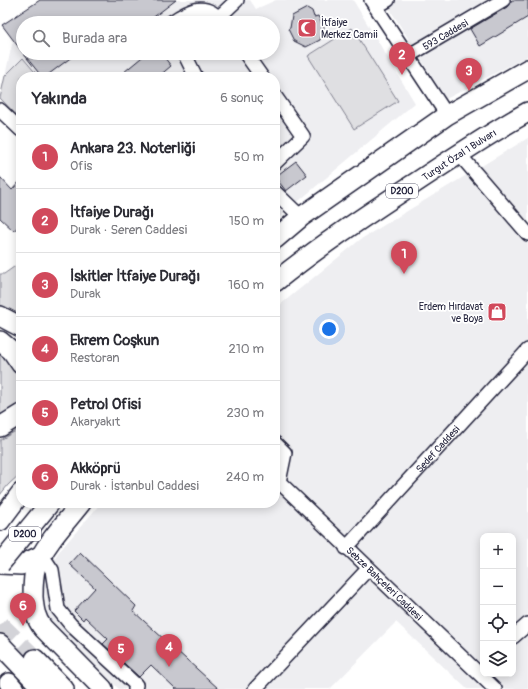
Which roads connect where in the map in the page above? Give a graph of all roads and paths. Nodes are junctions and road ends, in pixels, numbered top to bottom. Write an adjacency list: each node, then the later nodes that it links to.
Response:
1 (237, 0): 7 (street)
2 (388, 0): 4 (street)
3 (503, 0): 8 (street, 593 Caddesi)
4 (374, 4): 8 (street)
5 (181, 16): 6 (street)
6 (214, 16)
7 (224, 16)
8 (408, 56): 17 (street)
9 (188, 60): 12 (street)
10 (249, 60): 13 (street)
11 (528, 69): 17 (highway)
12 (194, 72)
13 (258, 72)
14 (280, 103): 20 (street)
15 (0, 110): 18 (street)
16 (528, 112): 19 (highway, Turgut Özal 1 Bulvarı / D200)
17 (447, 115): 22 (highway)
18 (16, 125)
19 (459, 154): 24 (street); 25 (highway, Turgut Özal 1 Bulvarı / D200)
20 (280, 158)
21 (280, 197): 22 (street)
22 (301, 217): 23 (highway)
23 (280, 230)
24 (528, 234)
25 (280, 280)
26 (0, 316): 27 (highway)
27 (16, 325)
28 (0, 341): 30 (highway)
29 (528, 350): 40 (street, Sedef Caddesi)
30 (16, 357)
31 (16, 417): 32 (highway)
32 (0, 427)
33 (280, 448): 34 (street)
34 (280, 470)
35 (280, 483): 40 (street, Sebze Bahçeleri Caddesi)
36 (16, 494): 37 (highway)
37 (10, 507)
38 (46, 508): 42 (highway, D200, bridge)
39 (77, 508): 41 (highway)
40 (346, 548): 43 (street, Sebze Bahçeleri Caddesi)
41 (42, 555): 42 (highway); 52 (highway); 53 (street)
42 (0, 564)
43 (368, 568): 48 (street, Sebze Bahçeleri Caddesi); 54 (street)
44 (528, 624): 45 (street)
45 (516, 634)
46 (0, 644): 50 (highway)
47 (35, 659): 51 (highway)
48 (480, 668)
49 (486, 677): 55 (street, Sebze Bahçeleri Caddesi)
50 (43, 689)
51 (64, 689)
52 (103, 689)
53 (135, 689)
54 (255, 689)
55 (495, 689)

